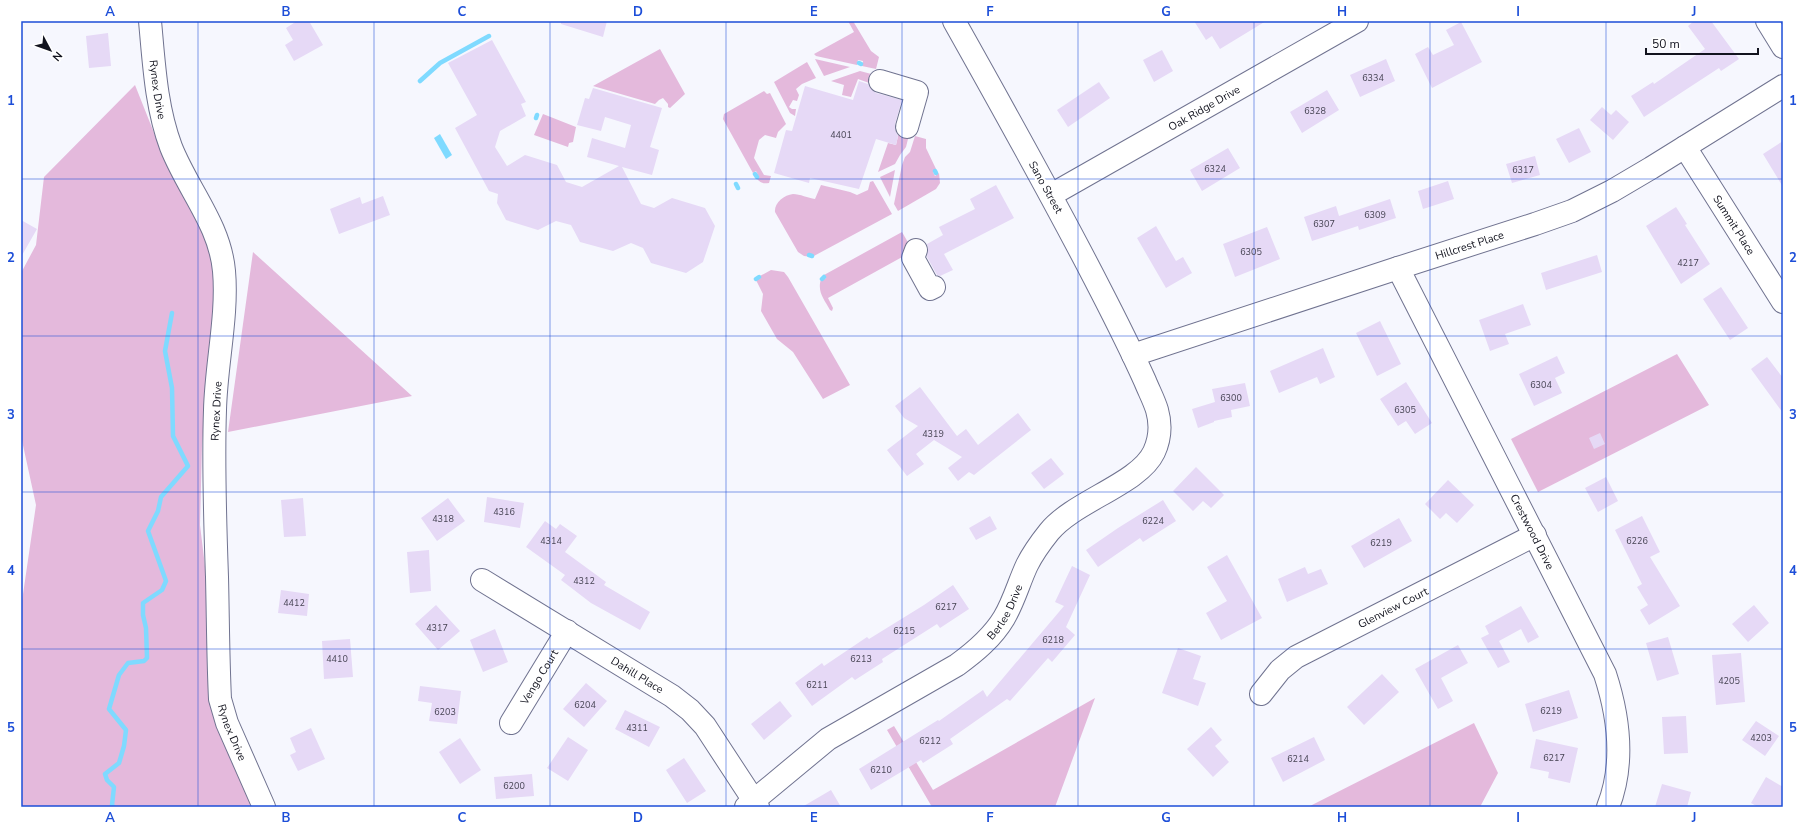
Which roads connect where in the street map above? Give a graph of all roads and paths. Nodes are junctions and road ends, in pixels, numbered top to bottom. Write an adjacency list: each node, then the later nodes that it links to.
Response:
1 (150, 21): 22 (street, Rynex Drive)
2 (954, 21): 10 (street, Sano Street)
3 (1357, 21): 10 (street, Oak Ridge Drive)
4 (1767, 21): 5 (street)
5 (1783, 47)
6 (880, 81): 8 (street)
7 (1783, 86): 9 (street, Hillcrest Place)
8 (907, 127)
9 (1685, 147): 12 (street, Hillcrest Place); 14 (street, Summit Place)
10 (1051, 195): 15 (street, Sano Street)
11 (916, 250): 13 (street)
12 (1398, 268): 15 (street, Hillcrest Place); 16 (street, Crestwood Drive)
13 (934, 287)
14 (1783, 302)
15 (1134, 355): 21 (street, Berlee Drive)
16 (1535, 535): 19 (street, Glenview Court); 23 (street, Crestwood Drive)
17 (482, 580): 18 (street, Dahill Place)
18 (567, 631): 20 (street, Vengo Court); 21 (street, Dahill Place)
19 (1261, 694)
20 (511, 723)
21 (752, 805)
22 (264, 807)
23 (1608, 807)

